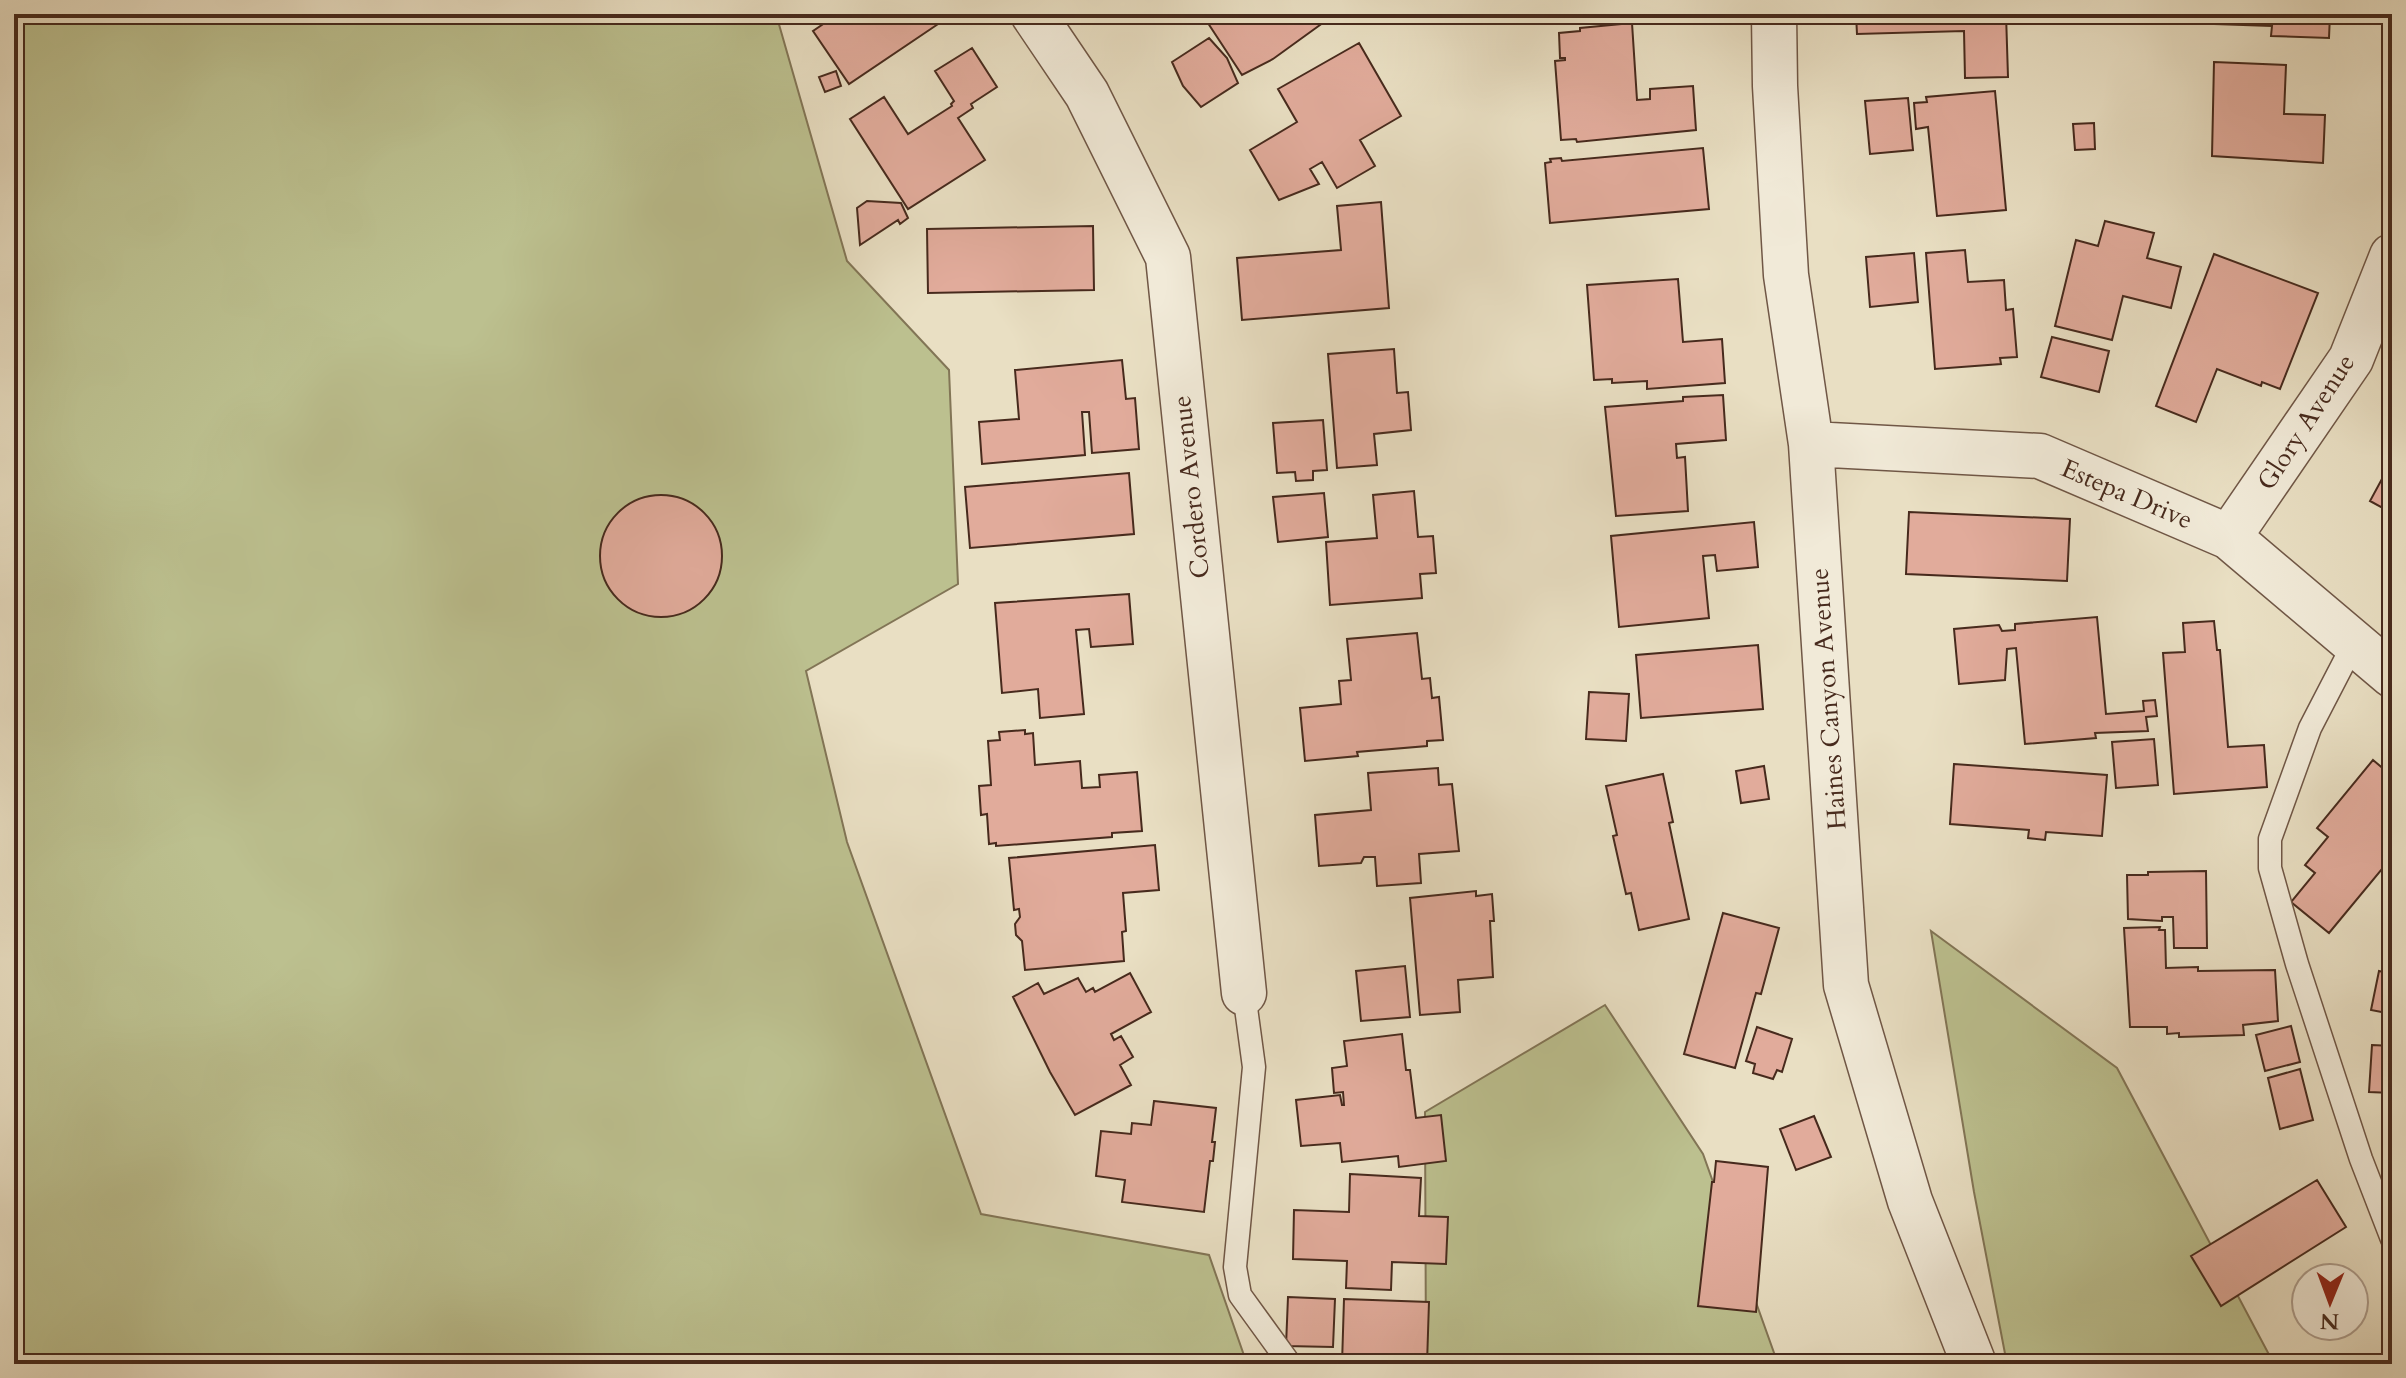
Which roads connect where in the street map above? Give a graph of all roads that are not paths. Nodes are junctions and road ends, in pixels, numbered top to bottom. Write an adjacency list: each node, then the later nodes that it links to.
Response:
1 (1033, 14): 8 (street, Cordero Avenue)
2 (1774, 14): 4 (street, Haines Canyon Avenue)
3 (2392, 256): 5 (street, Glory Avenue)
4 (1811, 444): 5 (street, Estepa Drive); 11 (street, Haines Canyon Avenue)
5 (2229, 537): 6 (street, Estepa Drive)
6 (2354, 643): 7 (street, Estepa Drive); 9 (lane)
7 (2392, 675)
8 (1244, 993): 10 (lane)
9 (2392, 1239)
10 (1290, 1364)
11 (1974, 1364)

